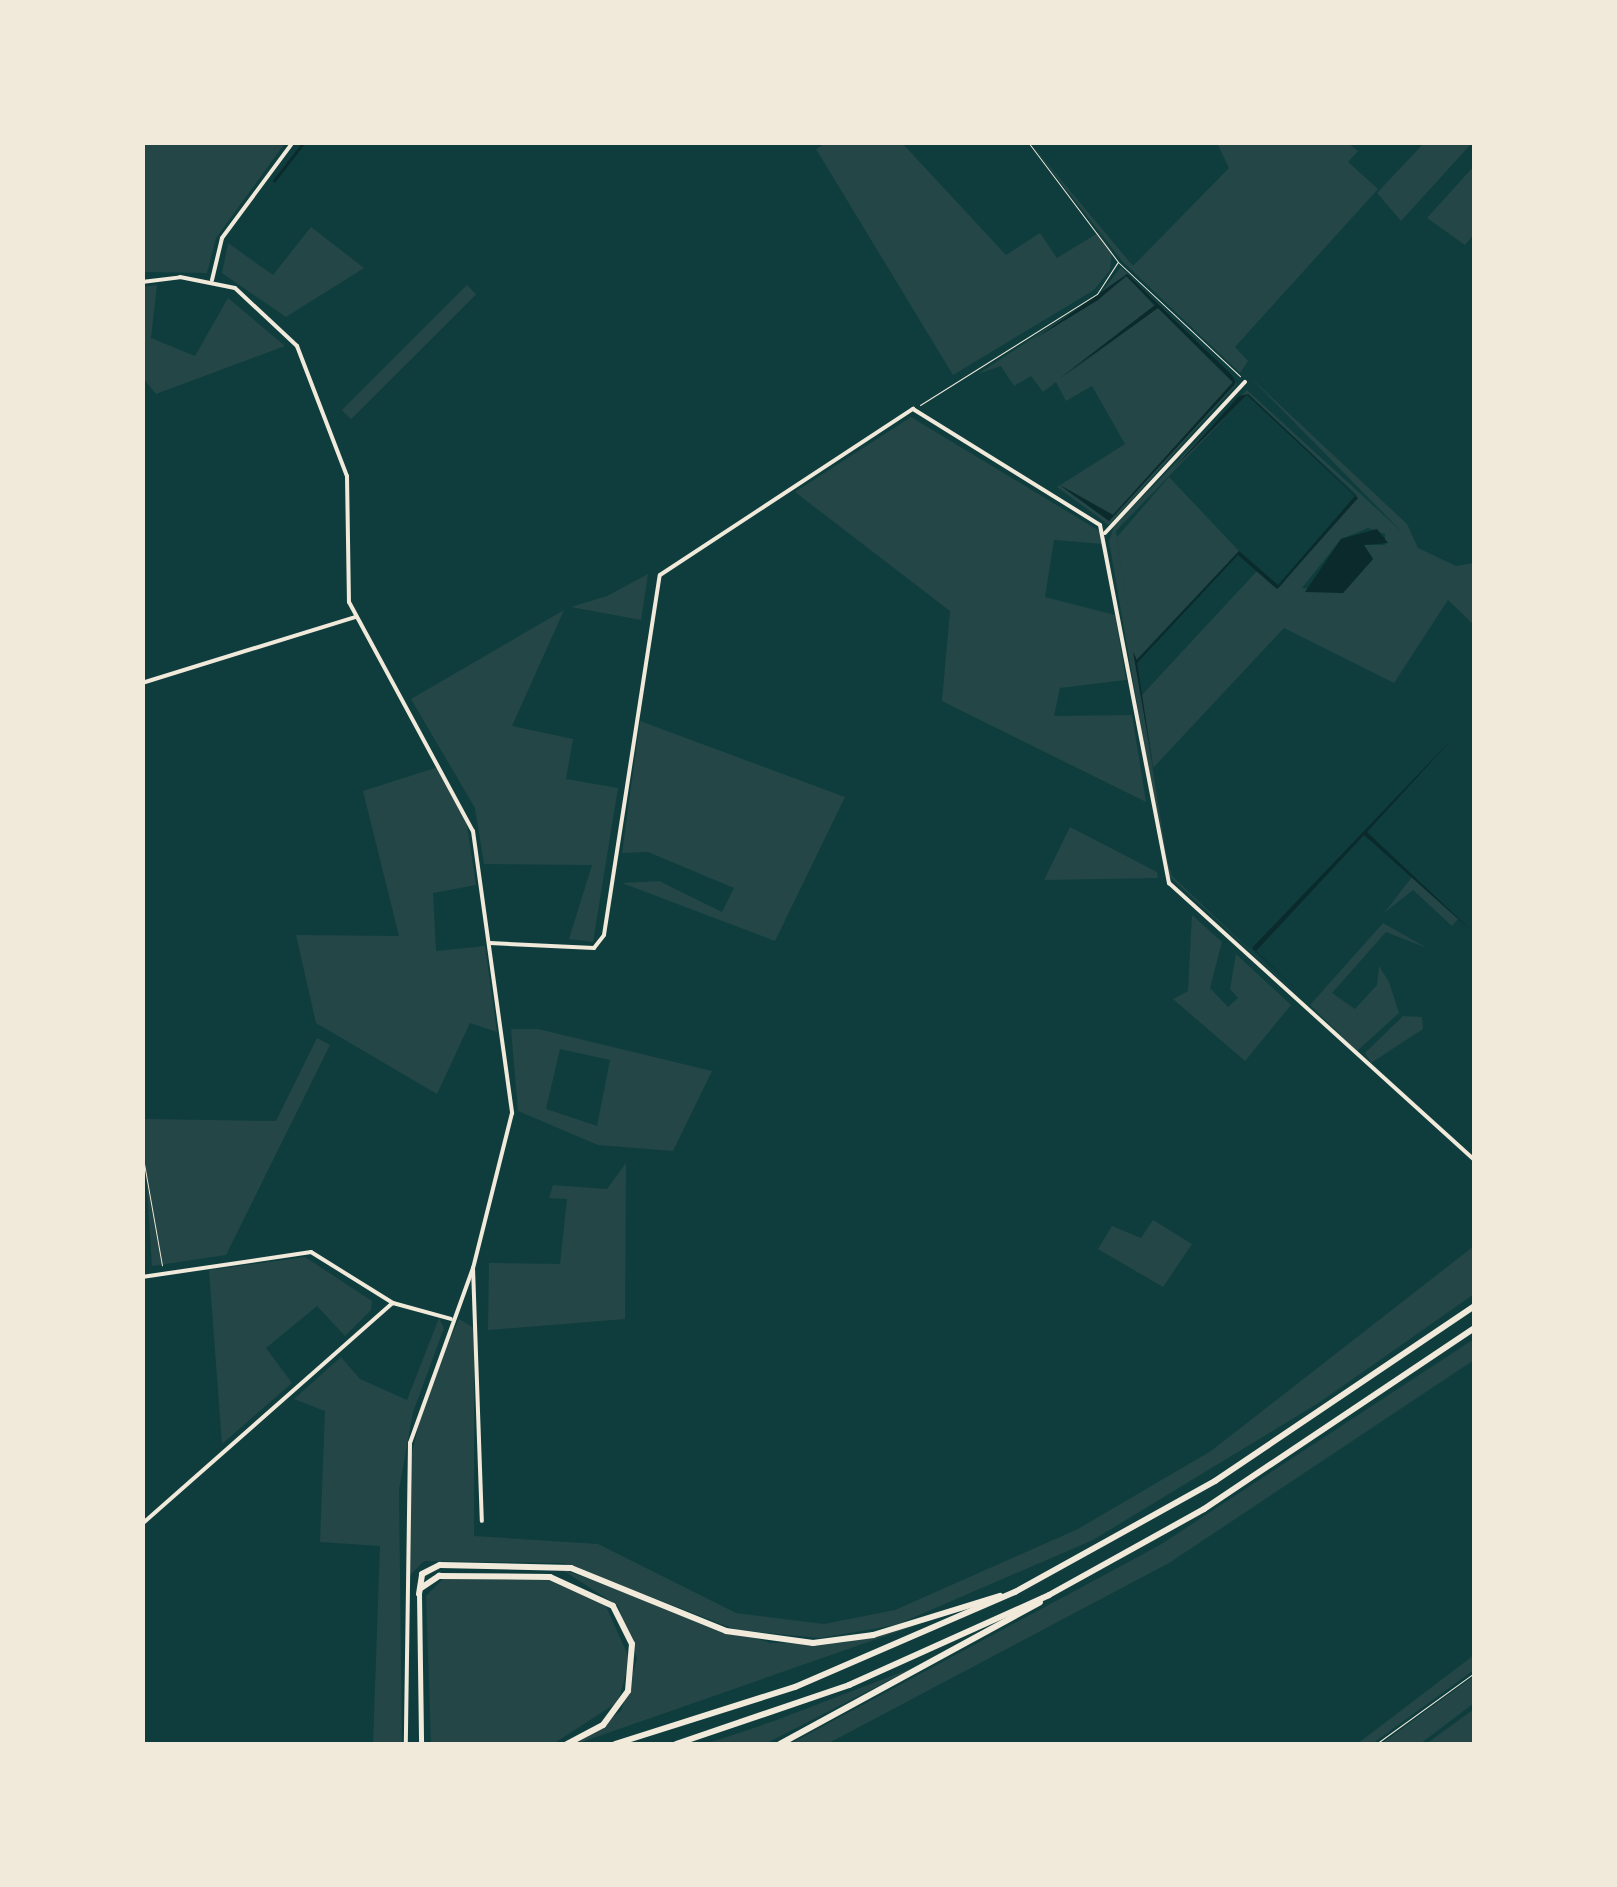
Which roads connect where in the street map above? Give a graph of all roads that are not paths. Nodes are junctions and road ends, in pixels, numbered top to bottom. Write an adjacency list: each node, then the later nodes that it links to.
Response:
1 (293, 142): 2 (street)
2 (212, 280): 3 (street); 6 (street)
3 (142, 282)
4 (1245, 382): 5 (street)
5 (1105, 533): 8 (street); 9 (street)
6 (355, 617): 7 (street); 8 (street)
7 (142, 684)
8 (490, 943): 10 (street)
9 (1474, 1160)
10 (474, 1268): 14 (street); 16 (street)
11 (142, 1277): 12 (street)
12 (393, 1303): 14 (street); 17 (street)
13 (1474, 1306): 18 (highway)
14 (452, 1319): 21 (street)
15 (1474, 1328): 20 (highway)
16 (482, 1522)
17 (142, 1524)
18 (1016, 1592): 19 (highway); 24 (highway)
19 (419, 1594): 22 (main road); 23 (highway)
20 (1049, 1595): 25 (highway); 26 (highway)
21 (406, 1744)
22 (421, 1744)
23 (567, 1744)
24 (615, 1744)
25 (676, 1744)
26 (780, 1744)

